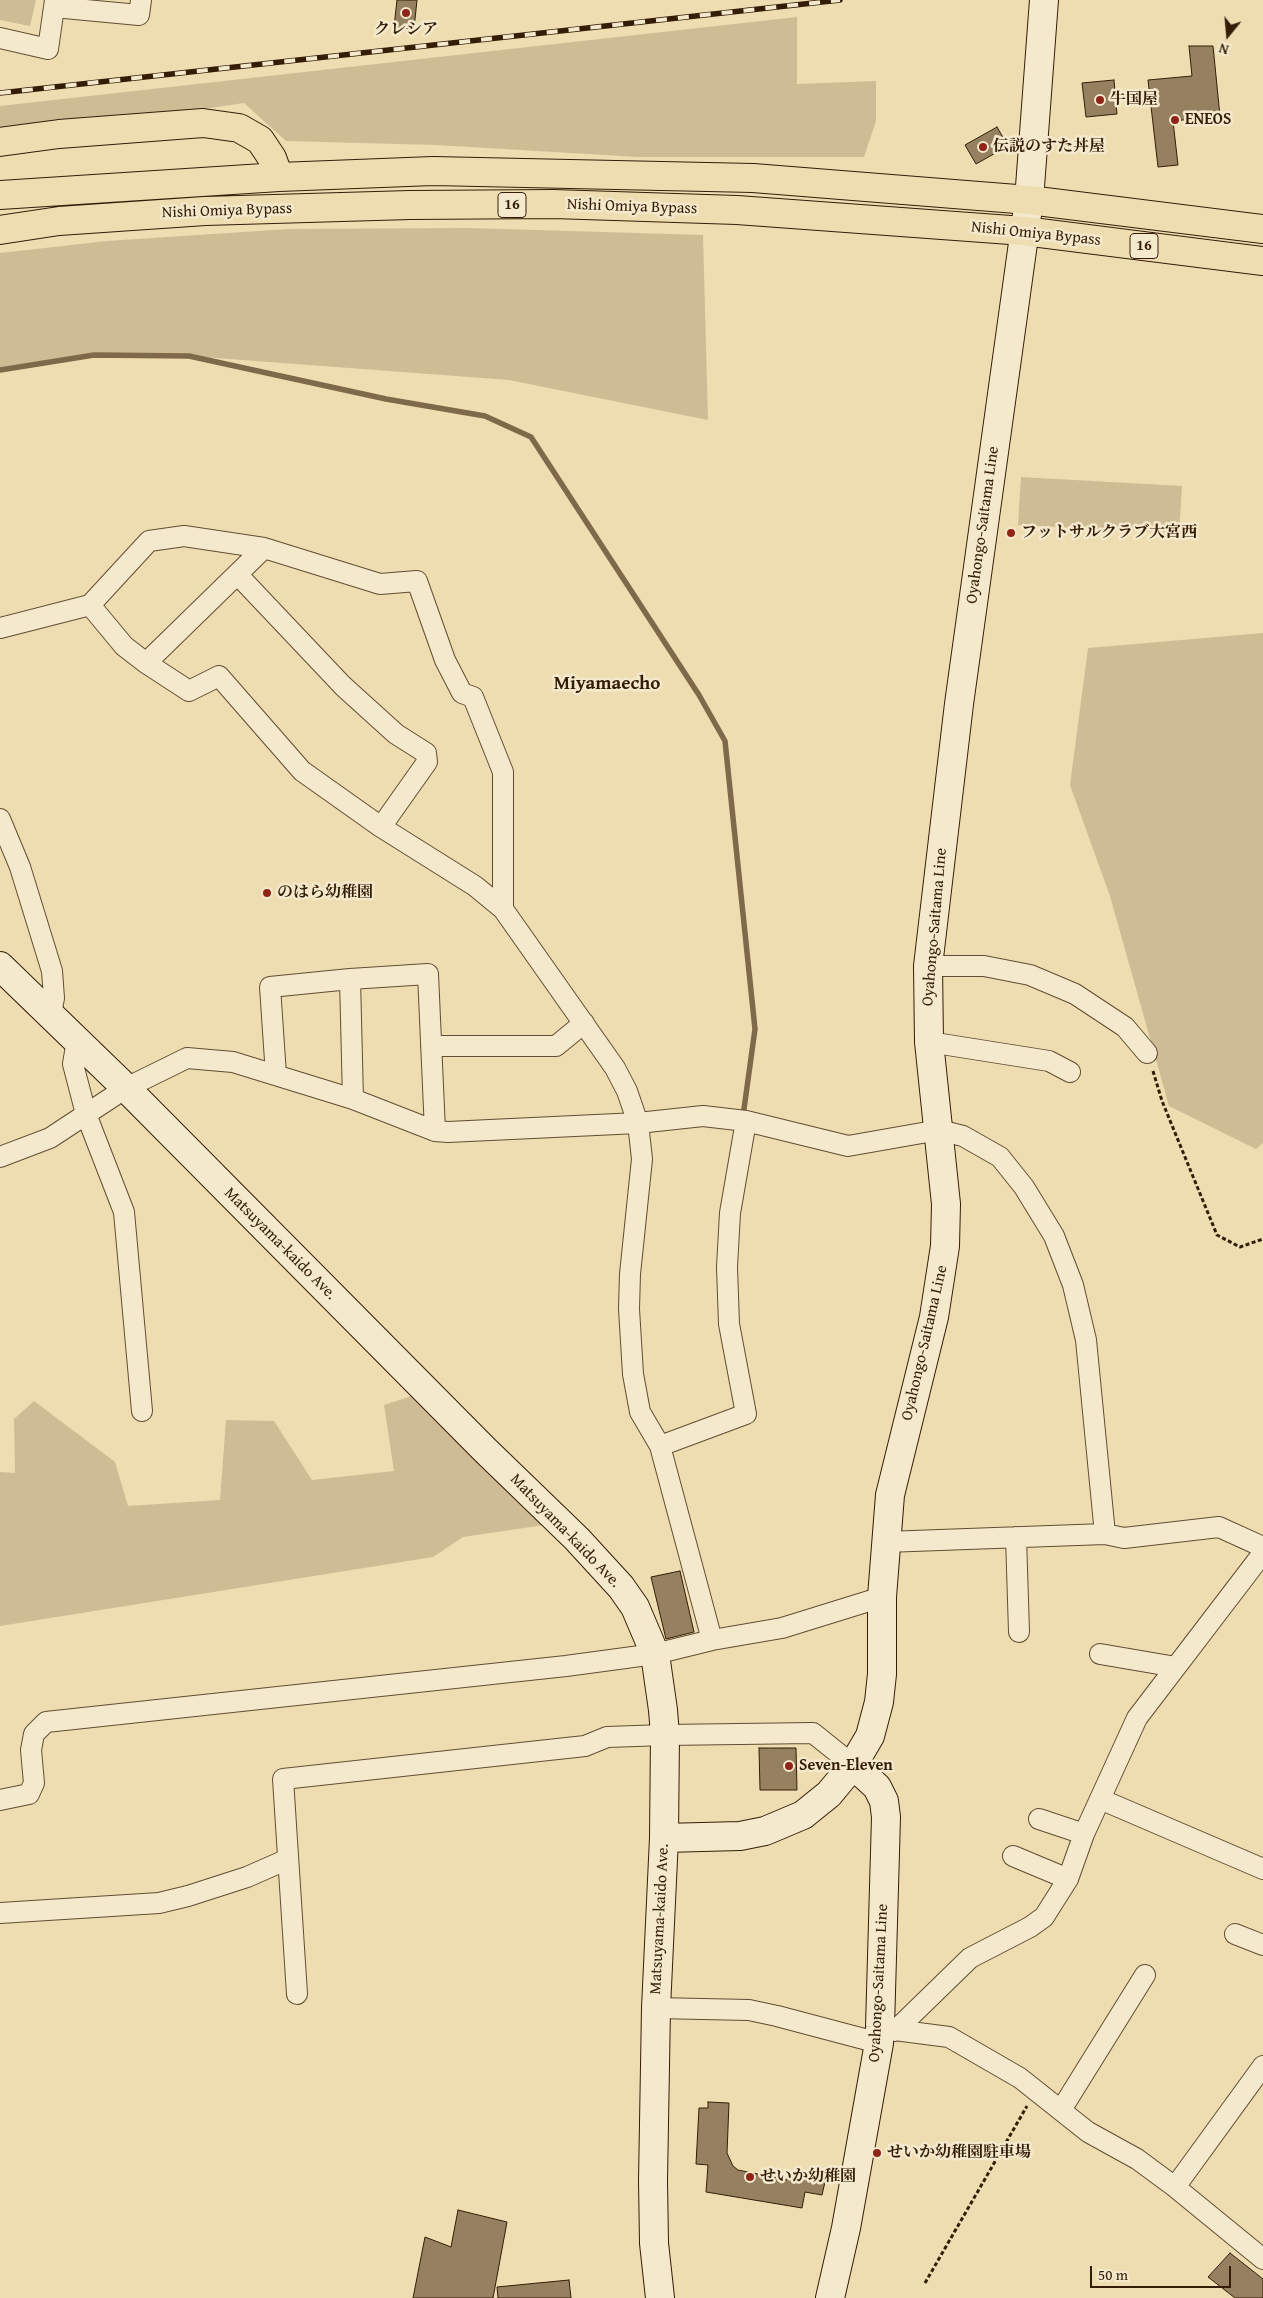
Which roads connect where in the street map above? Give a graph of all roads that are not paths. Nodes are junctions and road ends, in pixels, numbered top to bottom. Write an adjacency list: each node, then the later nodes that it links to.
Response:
1 (141, 0): 3 (street)
2 (1044, 0): 10 (main road, Oyahongo-Saitama Line)
3 (55, 4): 4 (street)
4 (0, 38)
5 (203, 123): 6 (highway); 7 (highway); 8 (highway)
6 (0, 142)
7 (278, 177): 8 (highway, Nishi Omiya Bypass / 16); 10 (highway, Nishi Omiya Bypass / 16)
8 (244, 180): 9 (highway, Nishi Omiya Bypass / 16)
9 (0, 195)
10 (1029, 200): 11 (highway, Nishi Omiya Bypass / 16); 13 (main road, Oyahongo-Saitama Line)
11 (1263, 229)
12 (0, 230): 13 (highway, Nishi Omiya Bypass / 16)
13 (1024, 231): 14 (highway, Nishi Omiya Bypass / 16); 24 (main road, Oyahongo-Saitama Line)
14 (1263, 261)
15 (264, 548): 16 (street); 17 (street); 22 (street)
16 (238, 574): 19 (street); 21 (street)
17 (90, 604): 18 (street); 19 (street)
18 (0, 628)
19 (146, 663): 21 (street)
20 (0, 819): 26 (street)
21 (381, 827): 22 (street)
22 (503, 910): 27 (street)
23 (0, 966): 26 (main road, Matsuyama-kaido Ave.)
24 (928, 966): 29 (main road, Oyahongo-Saitama Line); 31 (street)
25 (350, 978): 30 (street); 33 (street); 35 (street)
26 (50, 1014): 28 (main road, Matsuyama-kaido Ave.)
27 (584, 1023): 30 (street); 38 (street)
28 (78, 1040): 34 (main road, Matsuyama-kaido Ave.); 36 (street)
29 (929, 1042): 32 (street); 40 (main road, Oyahongo-Saitama Line)
30 (431, 1046): 39 (street)
31 (1147, 1053)
32 (1070, 1072)
33 (276, 1075): 34 (street); 35 (street)
34 (126, 1088): 36 (street); 52 (main road, Matsuyama-kaido Ave.)
35 (353, 1099): 39 (street)
36 (86, 1114): 41 (street); 42 (street)
37 (746, 1121): 38 (street); 40 (street); 43 (street)
38 (638, 1123): 39 (street); 43 (street)
39 (435, 1130)
40 (939, 1130): 44 (street); 46 (main road, Oyahongo-Saitama Line)
41 (0, 1157)
42 (142, 1411)
43 (660, 1446): 51 (street)
44 (1105, 1534): 45 (street); 47 (street)
45 (1016, 1537): 46 (street); 50 (street)
46 (885, 1542): 49 (main road, Oyahongo-Saitama Line)
47 (1263, 1547)
48 (1263, 1553): 54 (street)
49 (882, 1597): 51 (street); 56 (main road, Oyahongo-Saitama Line)
50 (1020, 1632)
51 (712, 1640): 52 (street)
52 (654, 1654): 55 (main road, Matsuyama-kaido Ave.); 58 (street)
53 (1100, 1654): 54 (street)
54 (1176, 1667): 57 (street)
55 (664, 1735): 56 (street); 61 (main road, Matsuyama-kaido Ave.); 63 (street)
56 (853, 1765): 61 (main road, Oyahongo-Saitama Line); 72 (main road, Oyahongo-Saitama Line)
57 (1100, 1799): 60 (street); 64 (street)
58 (0, 1800)
59 (1039, 1819): 60 (street)
60 (1084, 1834): 65 (street)
61 (664, 1838): 71 (main road, Matsuyama-kaido Ave.)
62 (1013, 1856): 65 (street)
63 (288, 1858): 66 (street); 70 (street)
64 (1263, 1869)
65 (1068, 1879): 72 (street)
66 (0, 1913)
67 (1235, 1934): 68 (street)
68 (1263, 1945)
69 (1145, 1975): 74 (street)
70 (297, 1994)
71 (656, 2008): 72 (street); 77 (main road, Matsuyama-kaido Ave.)
72 (884, 2034): 74 (street); 78 (main road, Oyahongo-Saitama Line)
73 (1263, 2066): 75 (street)
74 (1061, 2110): 75 (street)
75 (1175, 2187): 76 (street)
76 (1263, 2259)
77 (660, 2298)
78 (830, 2298)

